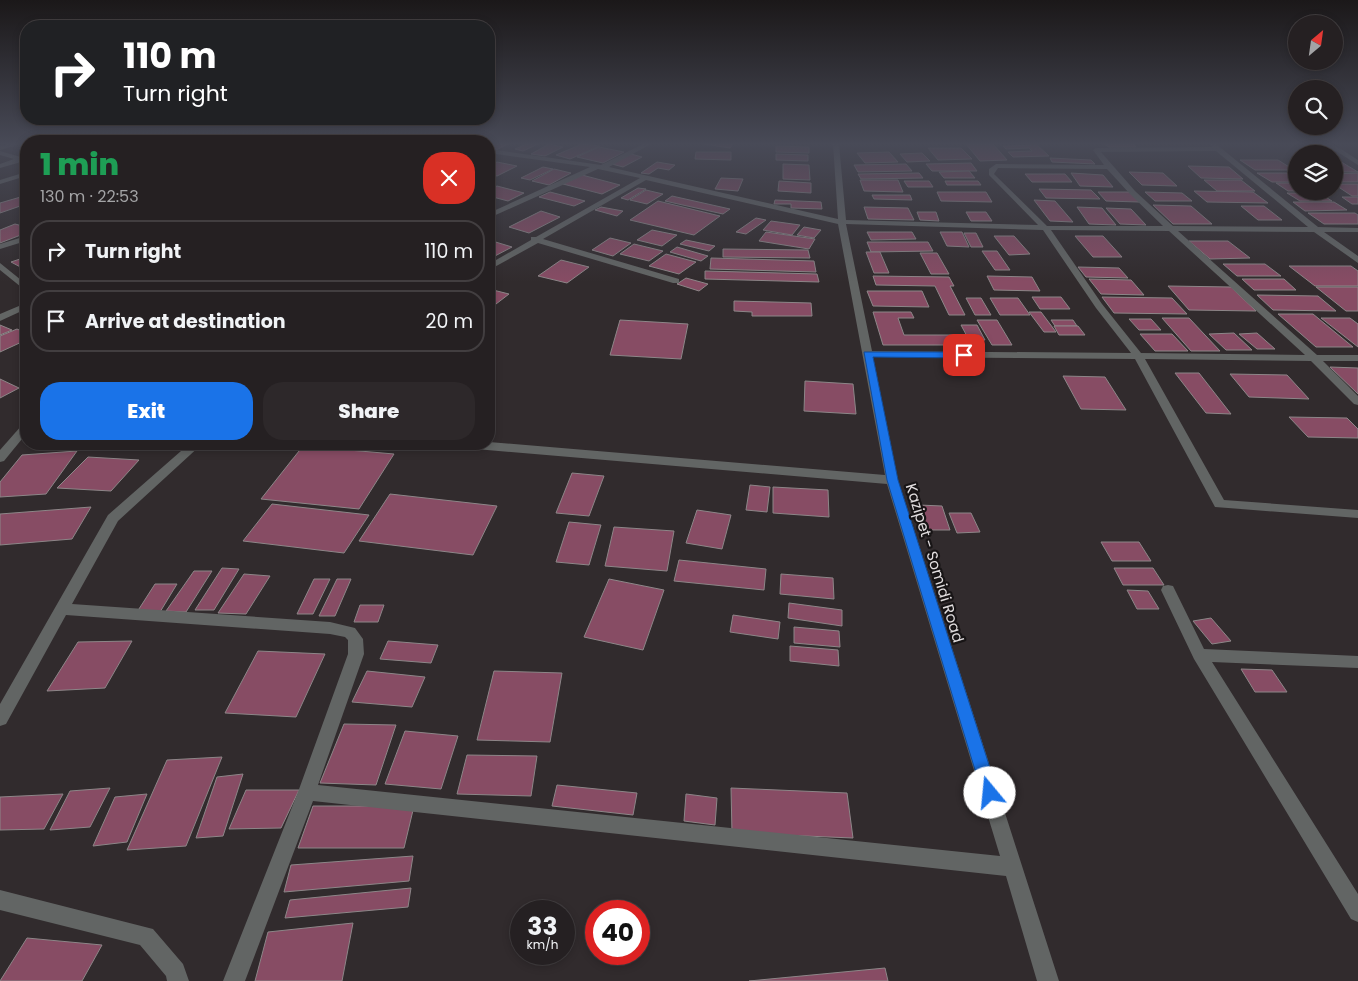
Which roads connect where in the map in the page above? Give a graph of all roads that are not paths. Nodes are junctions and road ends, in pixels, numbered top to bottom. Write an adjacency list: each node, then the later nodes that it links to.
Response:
1 (548, 190): 8 (street)
2 (623, 190): 14 (street)
3 (697, 190): 9 (street)
4 (840, 190): 9 (street, Kazipet - Somidi Road)
5 (1007, 190): 10 (street)
6 (1131, 190): 11 (street)
7 (1267, 190): 12 (street)
8 (495, 213)
9 (842, 222): 10 (street); 24 (street, Kazipet - Somidi Road)
10 (1045, 228): 11 (street); 25 (street)
11 (1170, 229): 12 (street); 26 (street)
12 (1316, 230): 13 (street); 17 (street)
13 (1358, 230)
14 (534, 239): 18 (street); 20 (street)
15 (20, 240): 16 (street)
16 (0, 247)
17 (1358, 260)
18 (495, 263)
19 (0, 266): 21 (street)
20 (676, 281)
21 (20, 283)
22 (20, 309): 23 (street)
23 (0, 318)
24 (868, 354): 25 (street); 33 (street, Kazipet - Somidi Road)
25 (1138, 356): 26 (street); 34 (street)
26 (1316, 357): 27 (street); 28 (street)
27 (1358, 358)
28 (1358, 402)
29 (20, 434): 32 (street)
30 (495, 447): 33 (street)
31 (189, 450): 36 (street)
32 (0, 458)
33 (892, 480): 41 (street, Kazipet - Somidi Road)
34 (1358, 514)
35 (1168, 590): 37 (street)
36 (62, 609): 39 (street); 40 (street)
37 (1199, 655): 38 (street); 43 (street)
38 (1358, 662)
39 (0, 719)
40 (307, 792): 41 (street); 45 (street)
41 (1013, 867): 46 (street, Kazipet - Somidi Road)
42 (0, 900): 44 (street)
43 (1358, 912)
44 (178, 981)
45 (234, 981)
46 (1048, 981)

